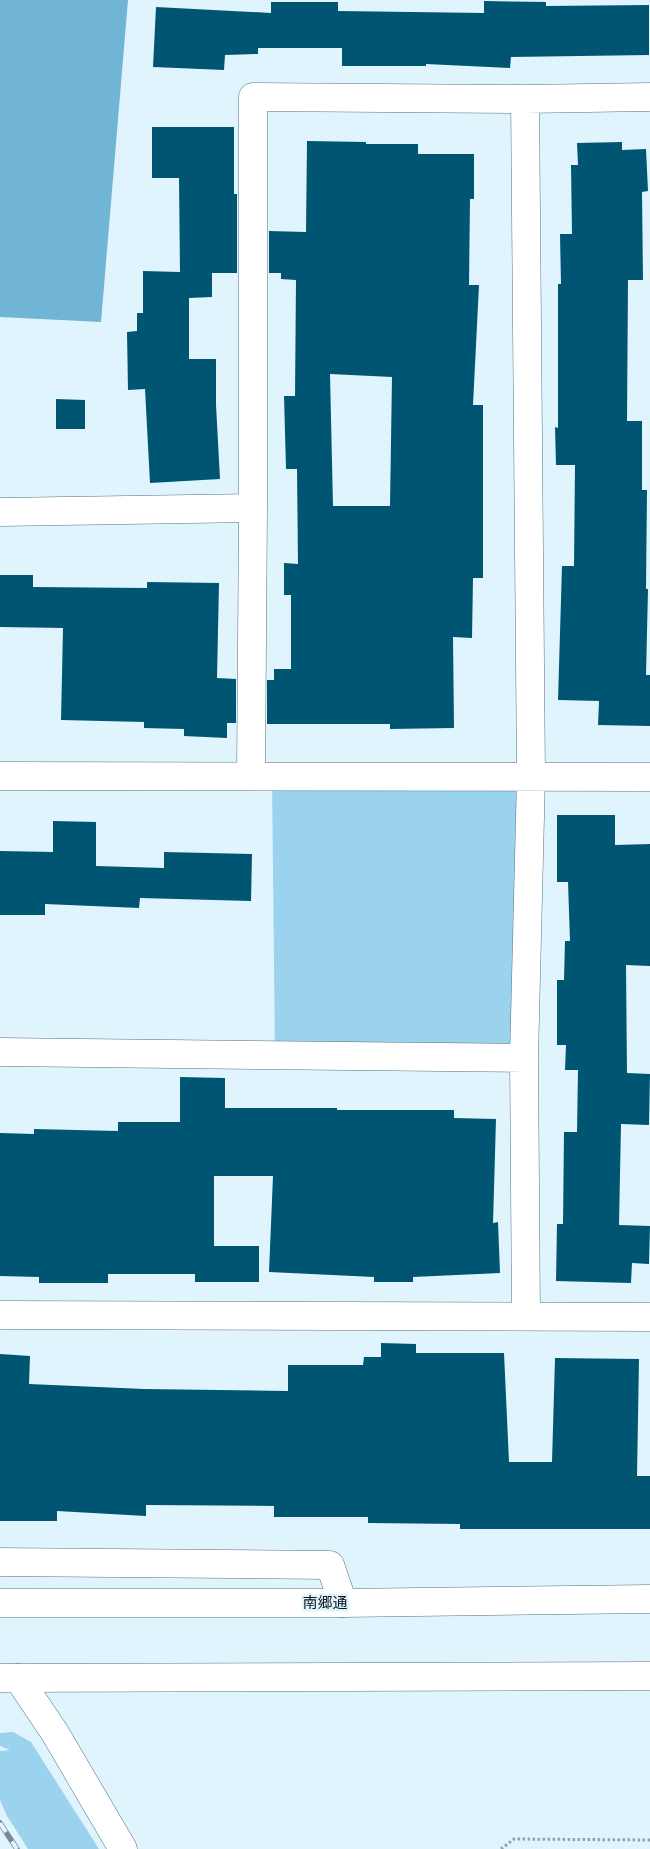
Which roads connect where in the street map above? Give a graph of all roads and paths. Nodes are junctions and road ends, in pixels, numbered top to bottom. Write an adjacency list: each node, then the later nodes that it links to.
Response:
1 (650, 97): 2 (street)
2 (525, 99): 3 (street); 7 (street)
3 (254, 508): 4 (street); 6 (street)
4 (0, 512)
5 (0, 776): 6 (street)
6 (250, 776): 7 (street)
7 (531, 777): 8 (street); 10 (street)
8 (650, 777)
9 (0, 1052): 10 (street)
10 (524, 1058): 12 (street)
11 (0, 1315): 12 (street)
12 (526, 1316): 13 (street)
13 (650, 1317)
14 (0, 1562): 16 (street)
15 (650, 1599): 16 (street, 南郷通)
16 (343, 1603): 17 (street, 南郷通)
17 (0, 1604)
18 (650, 1676): 19 (street)
19 (9, 1678): 21 (street)
20 (650, 1840): 22 (path)
21 (122, 1849)
22 (501, 1849)

